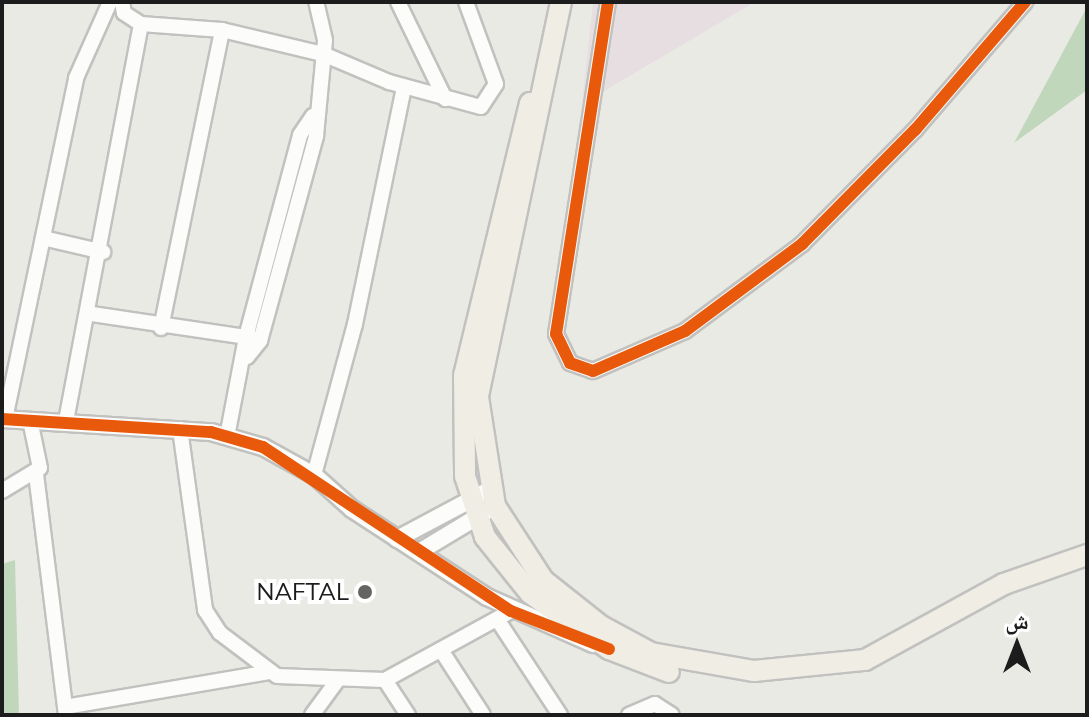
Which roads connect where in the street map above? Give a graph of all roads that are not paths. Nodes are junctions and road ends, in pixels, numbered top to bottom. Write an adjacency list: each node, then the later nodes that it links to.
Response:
1 (110, 2): 15 (street)
2 (122, 2): 10 (street)
3 (316, 2): 12 (street)
4 (398, 2): 14 (street)
5 (466, 2): 14 (street)
6 (549, 2): 28 (main road)
7 (561, 2): 28 (main road)
8 (608, 2): 9 (street)
9 (1025, 2)
10 (141, 24): 11 (street); 16 (street)
11 (222, 30): 12 (street); 18 (street)
12 (323, 54): 13 (street); 19 (street)
13 (404, 87): 14 (street); 26 (street)
14 (445, 99)
15 (43, 238): 16 (street); 20 (street)
16 (103, 252): 17 (street)
17 (92, 314): 18 (street); 22 (street)
18 (161, 328): 19 (street)
19 (253, 339): 24 (street)
20 (3, 419): 21 (street)
21 (30, 420): 22 (street); 25 (street)
22 (66, 421): 23 (street)
23 (180, 429): 24 (street); 36 (street)
24 (227, 437): 26 (street)
25 (36, 474): 27 (street); 39 (street)
26 (314, 475): 29 (street)
27 (2, 491)
28 (483, 503): 29 (street); 30 (street); 33 (main road); 35 (main road)
29 (397, 539): 30 (street)
30 (419, 552): 32 (street)
31 (1087, 555): 35 (main road)
32 (504, 615): 33 (street); 34 (street); 43 (street)
33 (609, 649): 35 (main road)
34 (441, 650): 37 (street); 42 (street)
35 (835, 666)
36 (269, 672): 38 (street); 39 (street)
37 (385, 680): 38 (street); 41 (street)
38 (337, 681): 40 (street)
39 (65, 711)
40 (312, 715)
41 (408, 715)
42 (483, 715)
43 (560, 715)
44 (629, 715): 45 (street)
45 (672, 715)

